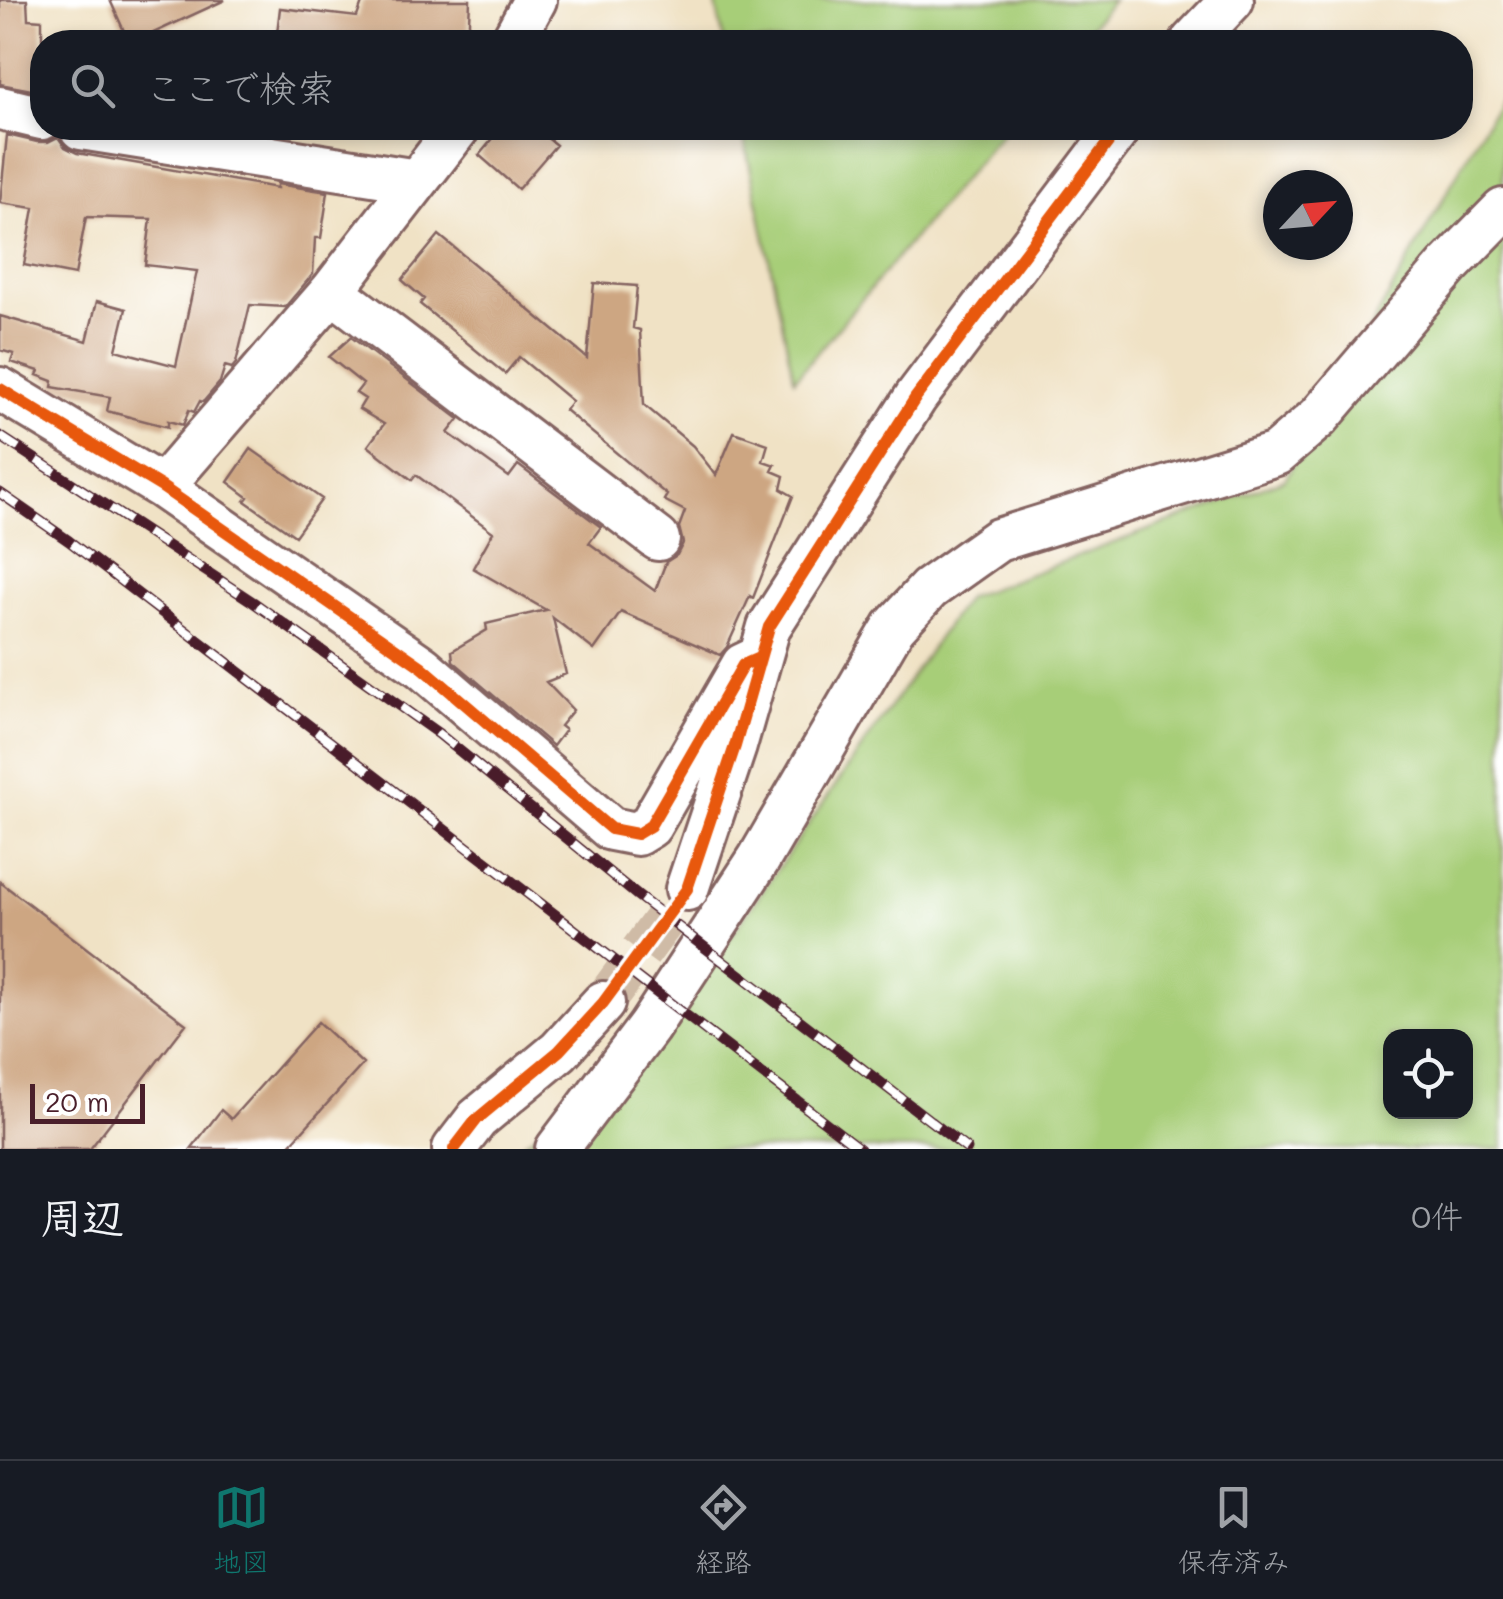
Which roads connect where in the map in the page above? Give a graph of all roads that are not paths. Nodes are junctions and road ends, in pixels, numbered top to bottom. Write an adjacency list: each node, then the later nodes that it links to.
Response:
1 (535, 0): 3 (street)
2 (1232, 0): 4 (street)
3 (519, 30)
4 (1203, 30)
5 (0, 108): 6 (street)
6 (30, 115)
7 (157, 140): 10 (street)
8 (449, 140): 10 (street)
9 (1110, 140): 16 (street)
10 (417, 181): 12 (street)
11 (1503, 210): 20 (street)
12 (332, 290): 14 (street); 15 (street)
13 (0, 389): 14 (street)
14 (162, 487): 16 (street)
15 (658, 538)
16 (760, 657): 17 (street)
17 (687, 889)
18 (603, 1004): 19 (street)
19 (454, 1149)
20 (558, 1149)

